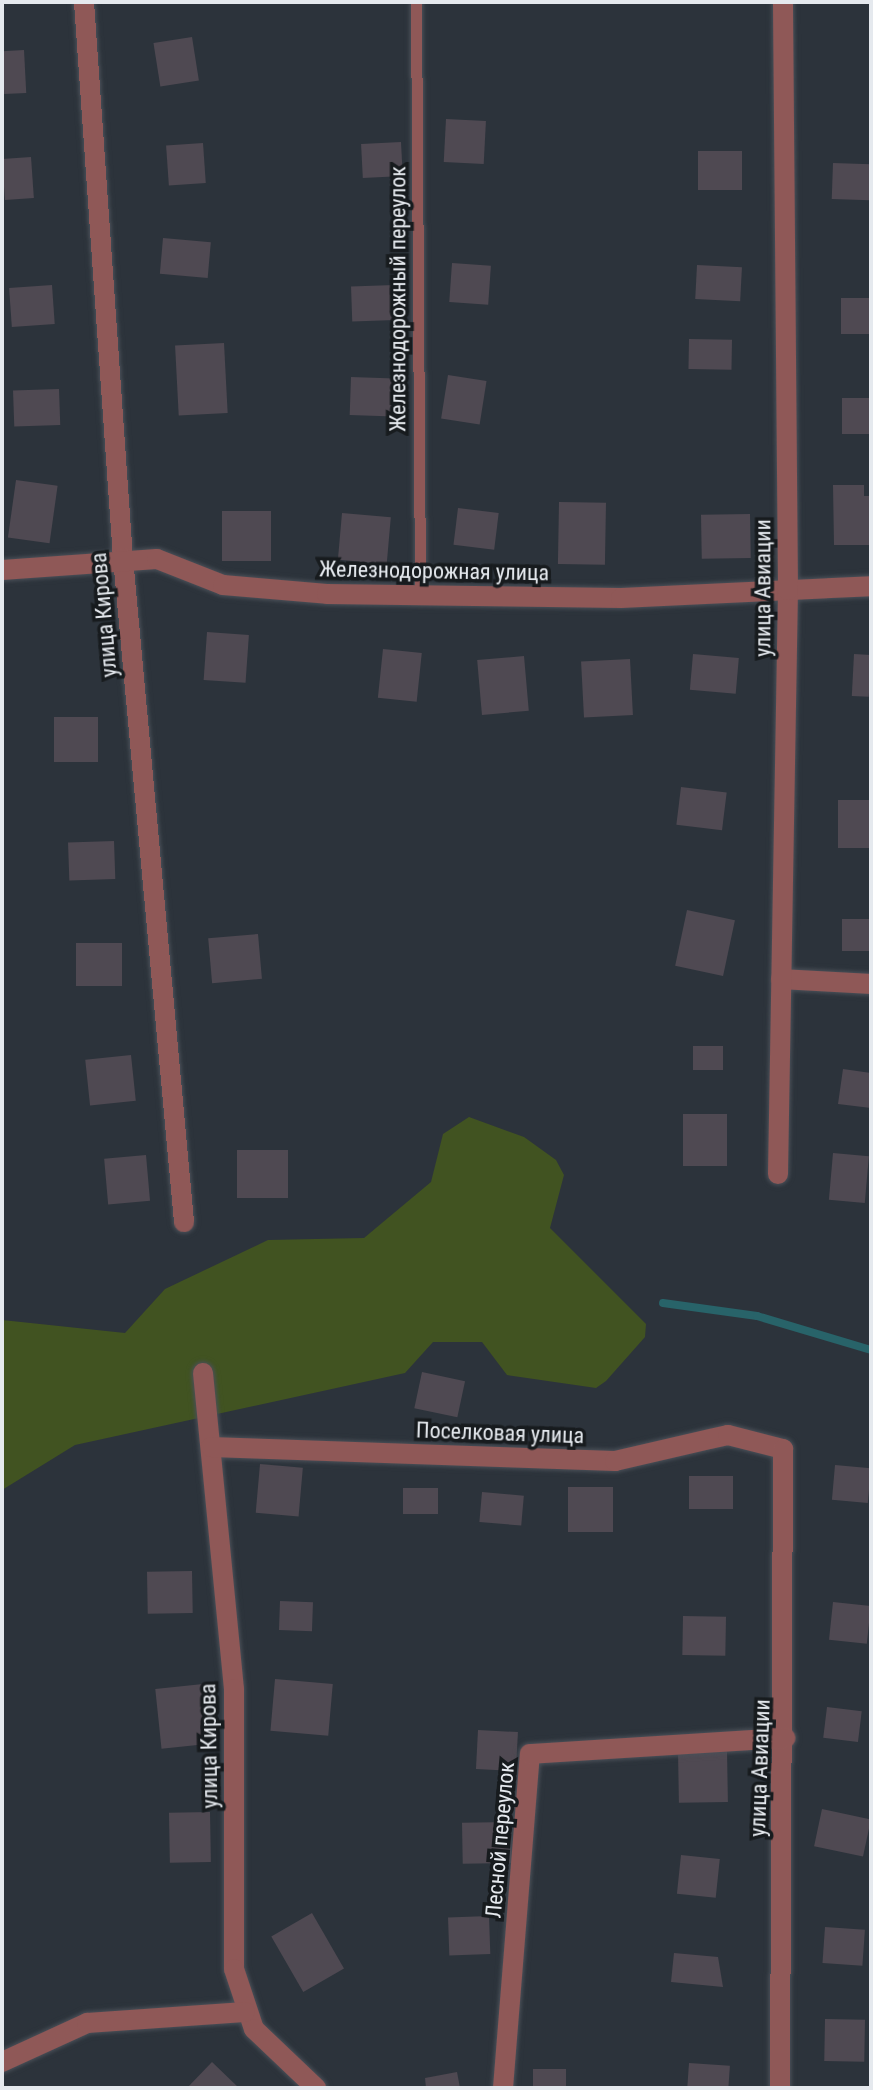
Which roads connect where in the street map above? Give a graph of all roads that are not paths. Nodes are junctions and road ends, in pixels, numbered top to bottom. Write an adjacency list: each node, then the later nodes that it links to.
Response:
1 (84, 2): 4 (street, улица Кирова)
2 (416, 2): 8 (lane, Железнодорожный переулок)
3 (783, 2): 7 (street, улица Авиации)
4 (123, 558): 5 (street, Железнодорожная улица); 8 (street, Железнодорожная улица); 12 (street, улица Кирова)
5 (2, 570)
6 (871, 586): 7 (street, Железнодорожная улица)
7 (788, 590): 8 (street, Железнодорожная улица); 9 (street, улица Авиации)
8 (420, 595)
9 (781, 979): 10 (street); 11 (street, улица Авиации)
10 (871, 984)
11 (778, 1174)
12 (184, 1222)
13 (203, 1373): 14 (street, улица Кирова)
14 (211, 1447): 15 (street, Поселковая улица); 17 (street, улица Кирова)
15 (783, 1449): 16 (street, улица Авиации)
16 (785, 1738): 20 (street, Лесной переулок); 21 (street, улица Авиации)
17 (245, 2012): 18 (street); 19 (street, улица Кирова)
18 (2, 2062)
19 (316, 2088)
20 (503, 2088)
21 (780, 2088)

